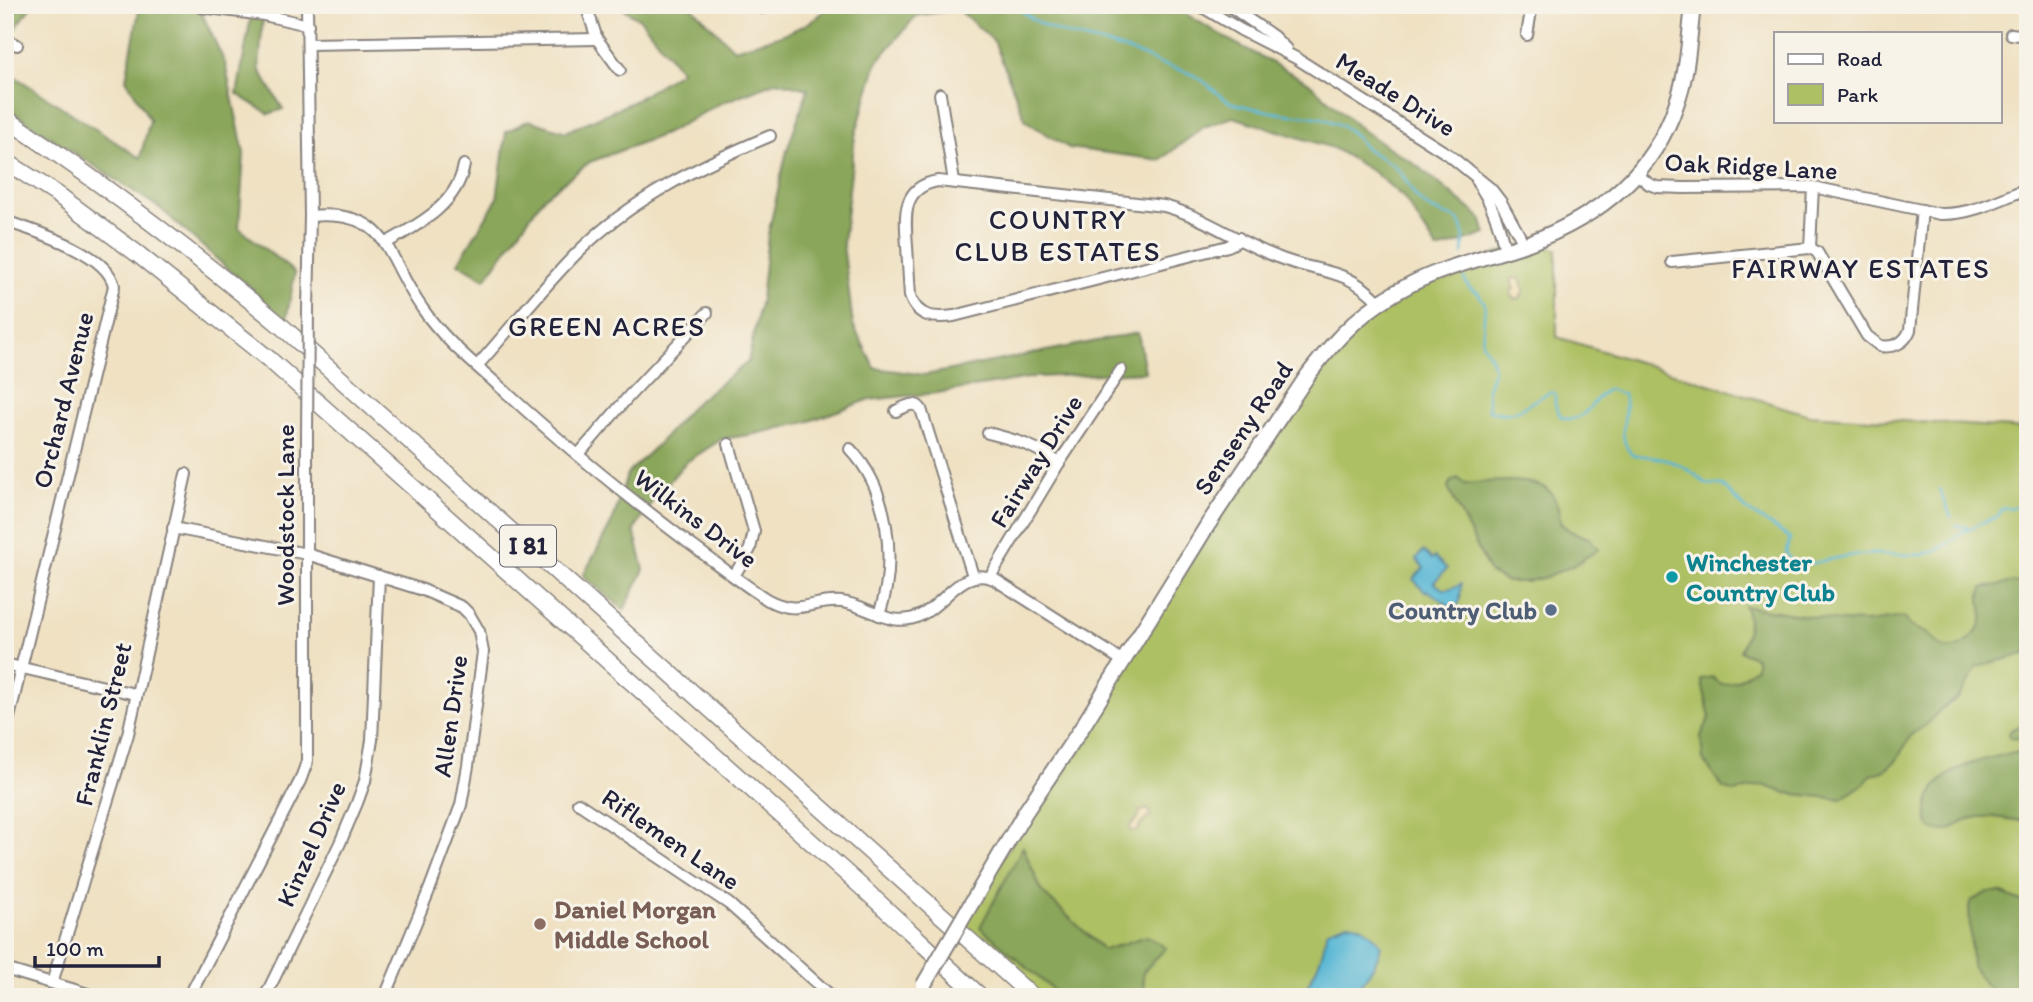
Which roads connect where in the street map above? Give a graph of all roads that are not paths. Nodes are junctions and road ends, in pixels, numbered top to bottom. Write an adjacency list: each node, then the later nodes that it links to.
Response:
1 (307, 5): 8 (street, Woodstock Lane)
2 (586, 5): 13 (street)
3 (1199, 5): 16 (street, Meade Drive)
4 (1228, 5): 16 (street, Meade Drive)
5 (1532, 5): 10 (street)
6 (1693, 5): 24 (main road, Senseny Road)
7 (201, 7): 8 (street)
8 (308, 25): 14 (street, Woodstock Lane)
9 (2011, 34): 11 (street)
10 (1527, 35)
11 (2028, 36)
12 (5, 40): 15 (street)
13 (597, 40): 14 (street); 17 (street)
14 (308, 44): 29 (street, Woodstock Lane)
15 (17, 45)
16 (1296, 58): 23 (street, Meade Drive)
17 (620, 70)
18 (940, 94): 25 (street)
19 (5, 118): 70 (highway, I 81)
20 (770, 136): 39 (street)
21 (5, 161): 69 (highway, I 81)
22 (464, 165): 32 (street)
23 (1469, 171): 33 (street, Meade Drive); 35 (street, Meade Drive)
24 (1637, 174): 26 (street, Oak Ridge Lane); 33 (main road, Senseny Road)
25 (954, 182): 31 (street); 31 (street)
26 (1813, 187): 28 (street, Oak Ridge Lane); 34 (street)
27 (2028, 188): 28 (street, Oak Ridge Lane)
28 (1922, 210): 34 (street)
29 (310, 216): 32 (street, Wilkins Drive); 49 (street, Woodstock Lane, bridge)
30 (5, 221): 57 (street, Orchard Avenue)
31 (1239, 238): 37 (street)
32 (386, 243): 39 (street, Wilkins Drive)
33 (1524, 244): 35 (main road, Senseny Road)
34 (1810, 248): 36 (street)
35 (1505, 250): 37 (main road, Senseny Road)
36 (1672, 262)
37 (1379, 302): 55 (main road, Senseny Road)
38 (706, 313): 45 (street)
39 (477, 366): 45 (street, Wilkins Drive)
40 (1121, 370): 46 (street, Fairway Drive)
41 (896, 411): 52 (street)
42 (988, 433): 46 (street)
43 (729, 444): 51 (street)
44 (850, 449): 54 (street)
45 (578, 456): 51 (street, Wilkins Drive)
46 (1059, 463): 53 (street, Fairway Drive)
47 (186, 474): 48 (street, Franklin Street)
48 (173, 528): 49 (street, Allen Drive); 58 (street, Franklin Street)
49 (307, 554): 50 (street, Allen Drive); 65 (street, Woodstock Lane)
50 (379, 576): 66 (street, Kinzel Drive); 67 (street, Allen Drive)
51 (734, 576): 54 (street, Wilkins Drive)
52 (973, 576): 53 (street); 54 (street, Wilkins Drive)
53 (990, 577): 55 (street)
54 (879, 615)
55 (1124, 661): 63 (main road, Senseny Road, bridge)
56 (5, 664): 57 (street)
57 (21, 667): 58 (street); 59 (street, Orchard Avenue)
58 (135, 694): 62 (street, Franklin Street)
59 (5, 734)
60 (578, 803): 68 (street, Riflemen Lane)
61 (5, 969): 62 (street)
62 (52, 983): 64 (street)
63 (920, 991)
64 (98, 997)
65 (189, 997)
66 (265, 997)
67 (385, 997)
68 (832, 997)
69 (981, 997)
70 (1033, 997)

